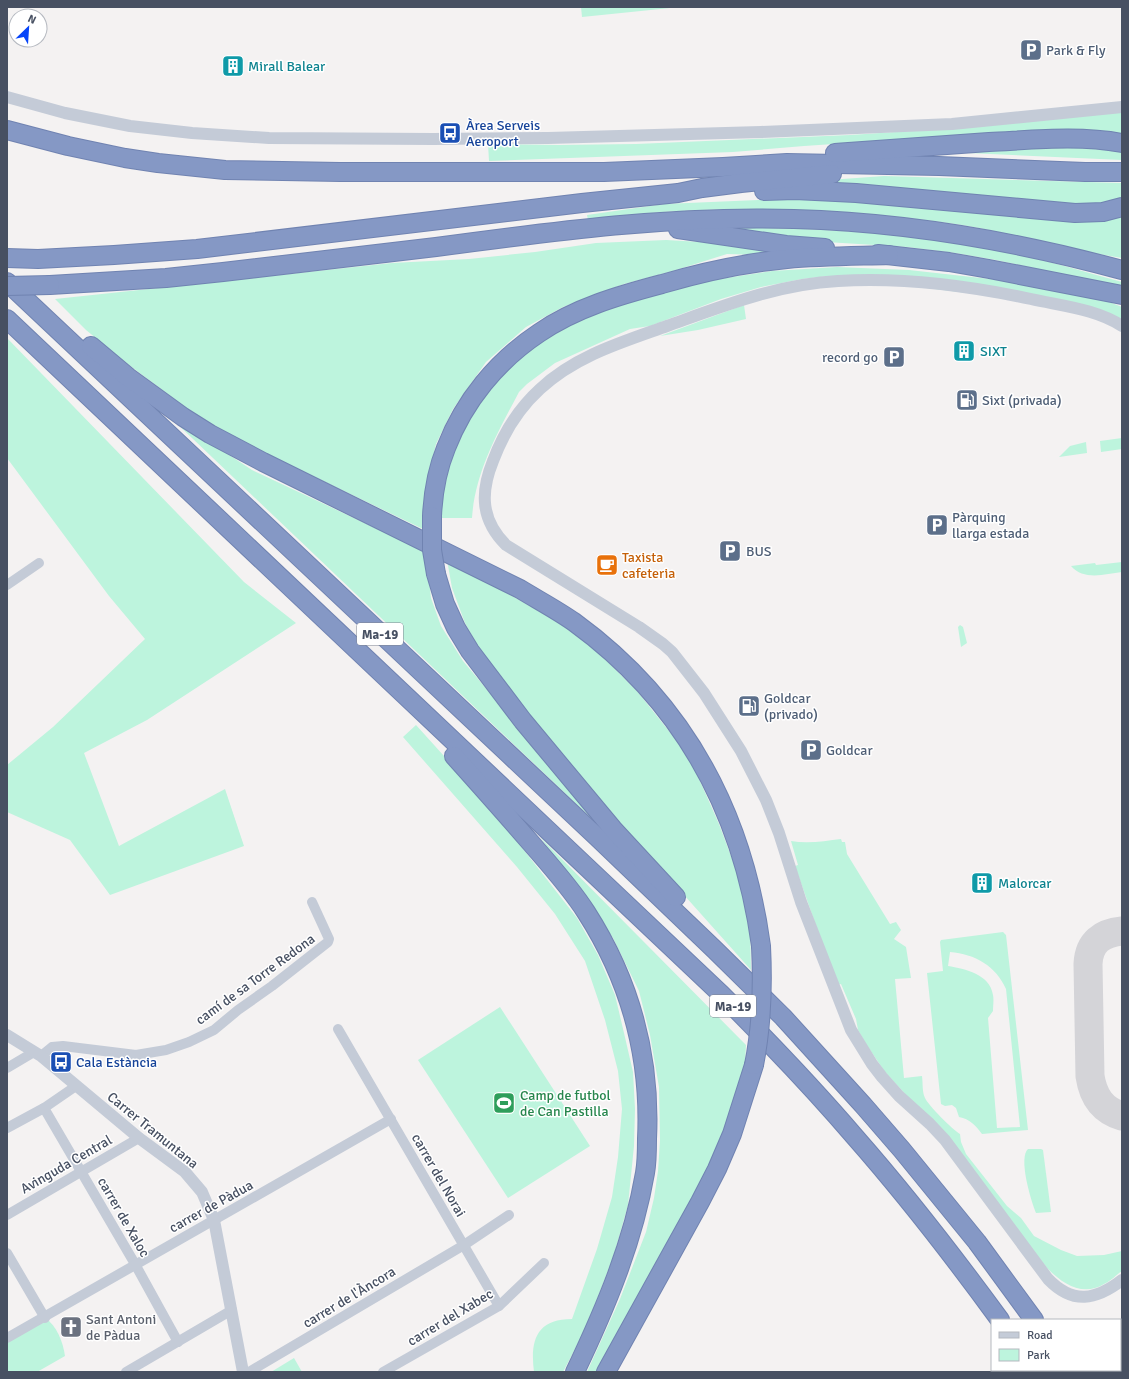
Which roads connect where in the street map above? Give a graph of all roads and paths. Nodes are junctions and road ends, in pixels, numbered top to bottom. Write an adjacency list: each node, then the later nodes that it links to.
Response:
1 (7, 97): 2 (street)
2 (1122, 107)
3 (7, 130): 5 (highway)
4 (1122, 143): 5 (highway)
5 (787, 163): 6 (highway)
6 (939, 166): 7 (highway); 8 (highway)
7 (1122, 172)
8 (678, 193): 9 (highway); 12 (highway)
9 (1122, 207)
10 (640, 223): 11 (highway); 13 (highway); 15 (highway, bridge)
11 (889, 255): 16 (highway); 26 (highway, bridge)
12 (7, 258)
13 (1122, 270)
14 (7, 282): 19 (highway, Ma-19)
15 (7, 286)
16 (1103, 291): 17 (highway); 18 (highway)
17 (1122, 295)
18 (1122, 300)
19 (44, 317): 26 (highway, Ma-19); 57 (highway, bridge)
20 (7, 319): 24 (highway, Ma-19)
21 (1122, 326): 44 (street)
22 (40, 563): 23 (street)
23 (7, 586)
24 (433, 722): 48 (highway, Ma-19); 56 (highway)
25 (312, 902): 29 (street, camí de sa Torre Redona)
26 (715, 950): 49 (highway, Ma-19)
27 (338, 1029): 33 (street, carrer del Norai)
28 (7, 1035): 29 (street, Carrer Tramuntana)
29 (38, 1054): 30 (street); 31 (street, Carrer Tramuntana)
30 (7, 1068)
31 (76, 1086): 32 (street); 35 (street, Carrer Tramuntana)
32 (44, 1108): 34 (street); 36 (street, carrer de Xaloc)
33 (391, 1119): 39 (street, carrer de Pàdua); 40 (street, carrer del Norai)
34 (7, 1128)
35 (139, 1138): 36 (street, Avinguda Central); 39 (street, Carrer Tramuntana)
36 (82, 1172): 37 (street, Avinguda Central); 43 (street, carrer de Xaloc)
37 (7, 1215)
38 (509, 1215): 40 (street, carrer de l'Àncora)
39 (214, 1220): 43 (street, carrer de Pàdua); 46 (street, Carrer Tramuntana)
40 (464, 1245): 45 (street); 54 (street, carrer de l'Àncora)
41 (7, 1253): 47 (street)
42 (544, 1263): 45 (street, carrer del Xabec)
43 (135, 1264): 47 (street, carrer de Pàdua); 51 (street, carrer de Xaloc)
44 (1122, 1280)
45 (499, 1306): 55 (street, carrer del Xabec)
46 (232, 1310): 51 (street); 53 (street, Carrer Tramuntana)
47 (45, 1318): 50 (street, carrer de Pàdua)
48 (999, 1319)
49 (1033, 1319)
50 (7, 1338)
51 (178, 1342): 52 (street)
52 (126, 1372)
53 (243, 1372)
54 (249, 1372)
55 (383, 1372)
56 (575, 1372)
57 (606, 1372)

